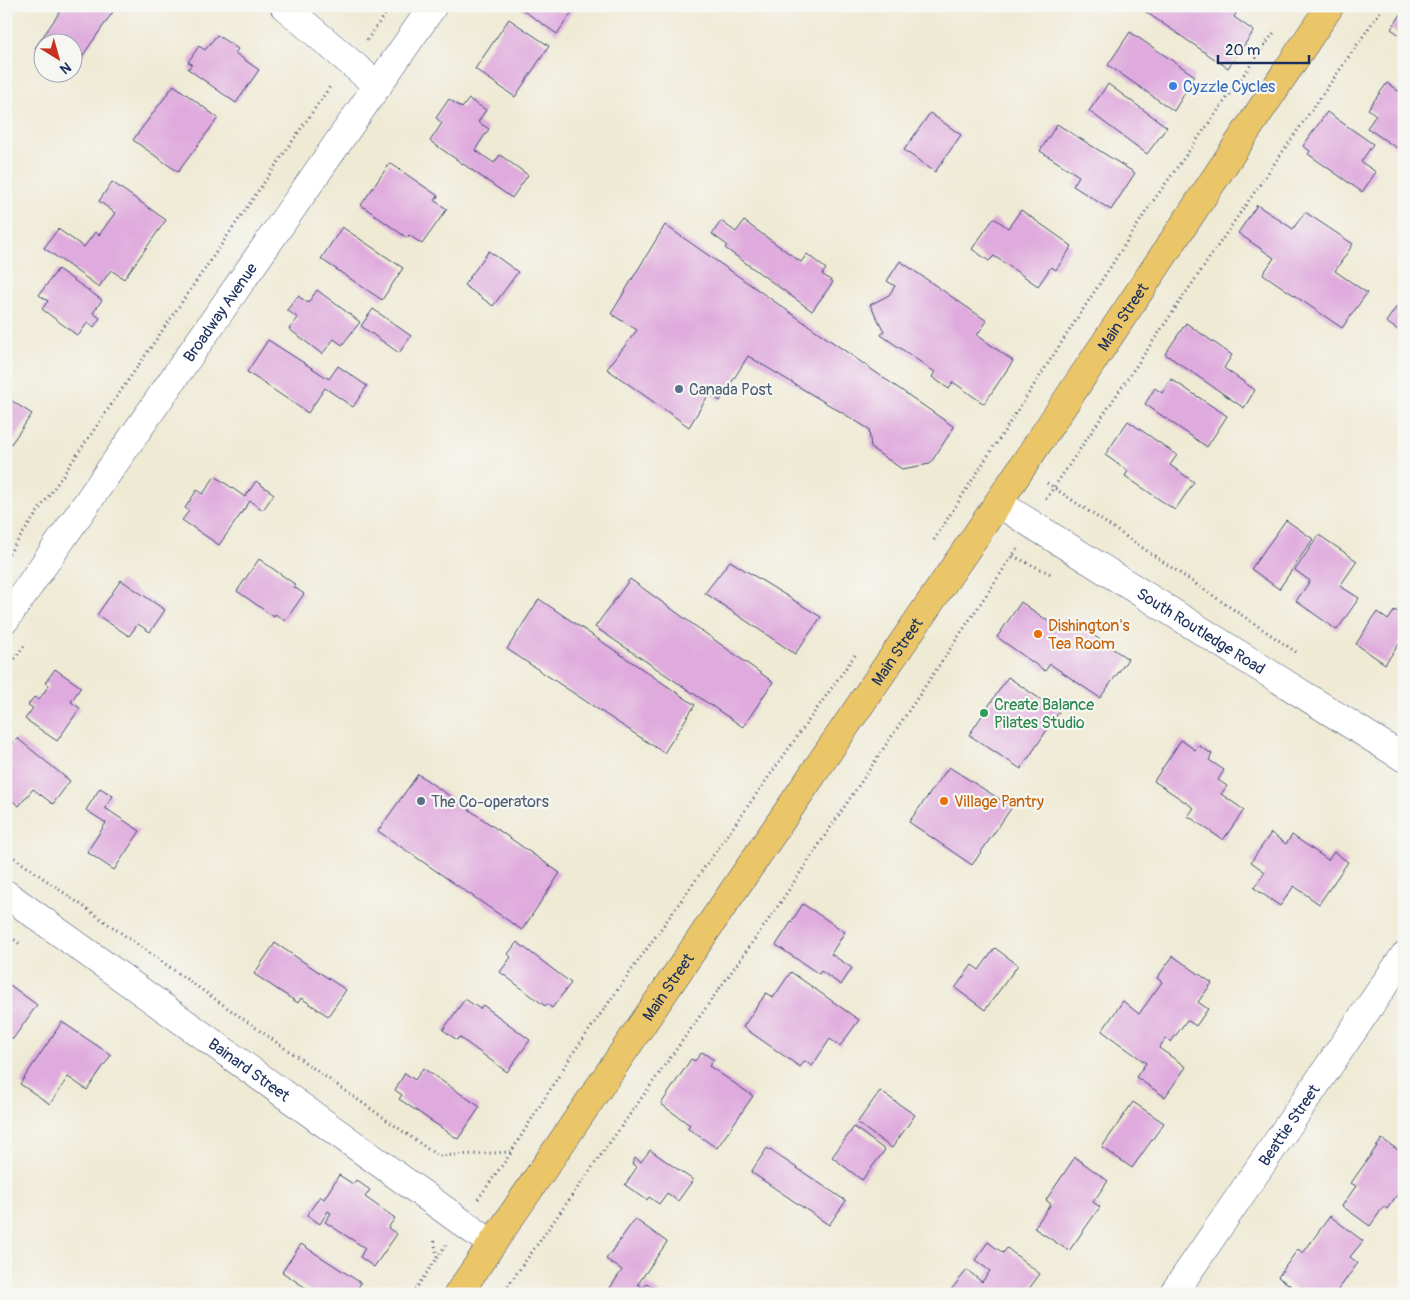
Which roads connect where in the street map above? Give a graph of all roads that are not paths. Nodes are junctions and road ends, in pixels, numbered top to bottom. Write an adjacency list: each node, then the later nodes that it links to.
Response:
1 (284, 6): 4 (street)
2 (433, 6): 4 (street, Broadway Avenue)
3 (1330, 6): 5 (main road, Main Street)
4 (378, 86): 6 (street, Broadway Avenue)
5 (998, 503): 7 (street, South Routledge Road); 10 (main road, Main Street)
6 (6, 619)
7 (1404, 758)
8 (6, 894): 10 (street, Bainard Street)
9 (1404, 956): 12 (street, Beattie Street)
10 (492, 1244): 11 (main road, Main Street)
11 (458, 1294)
12 (1174, 1294)

